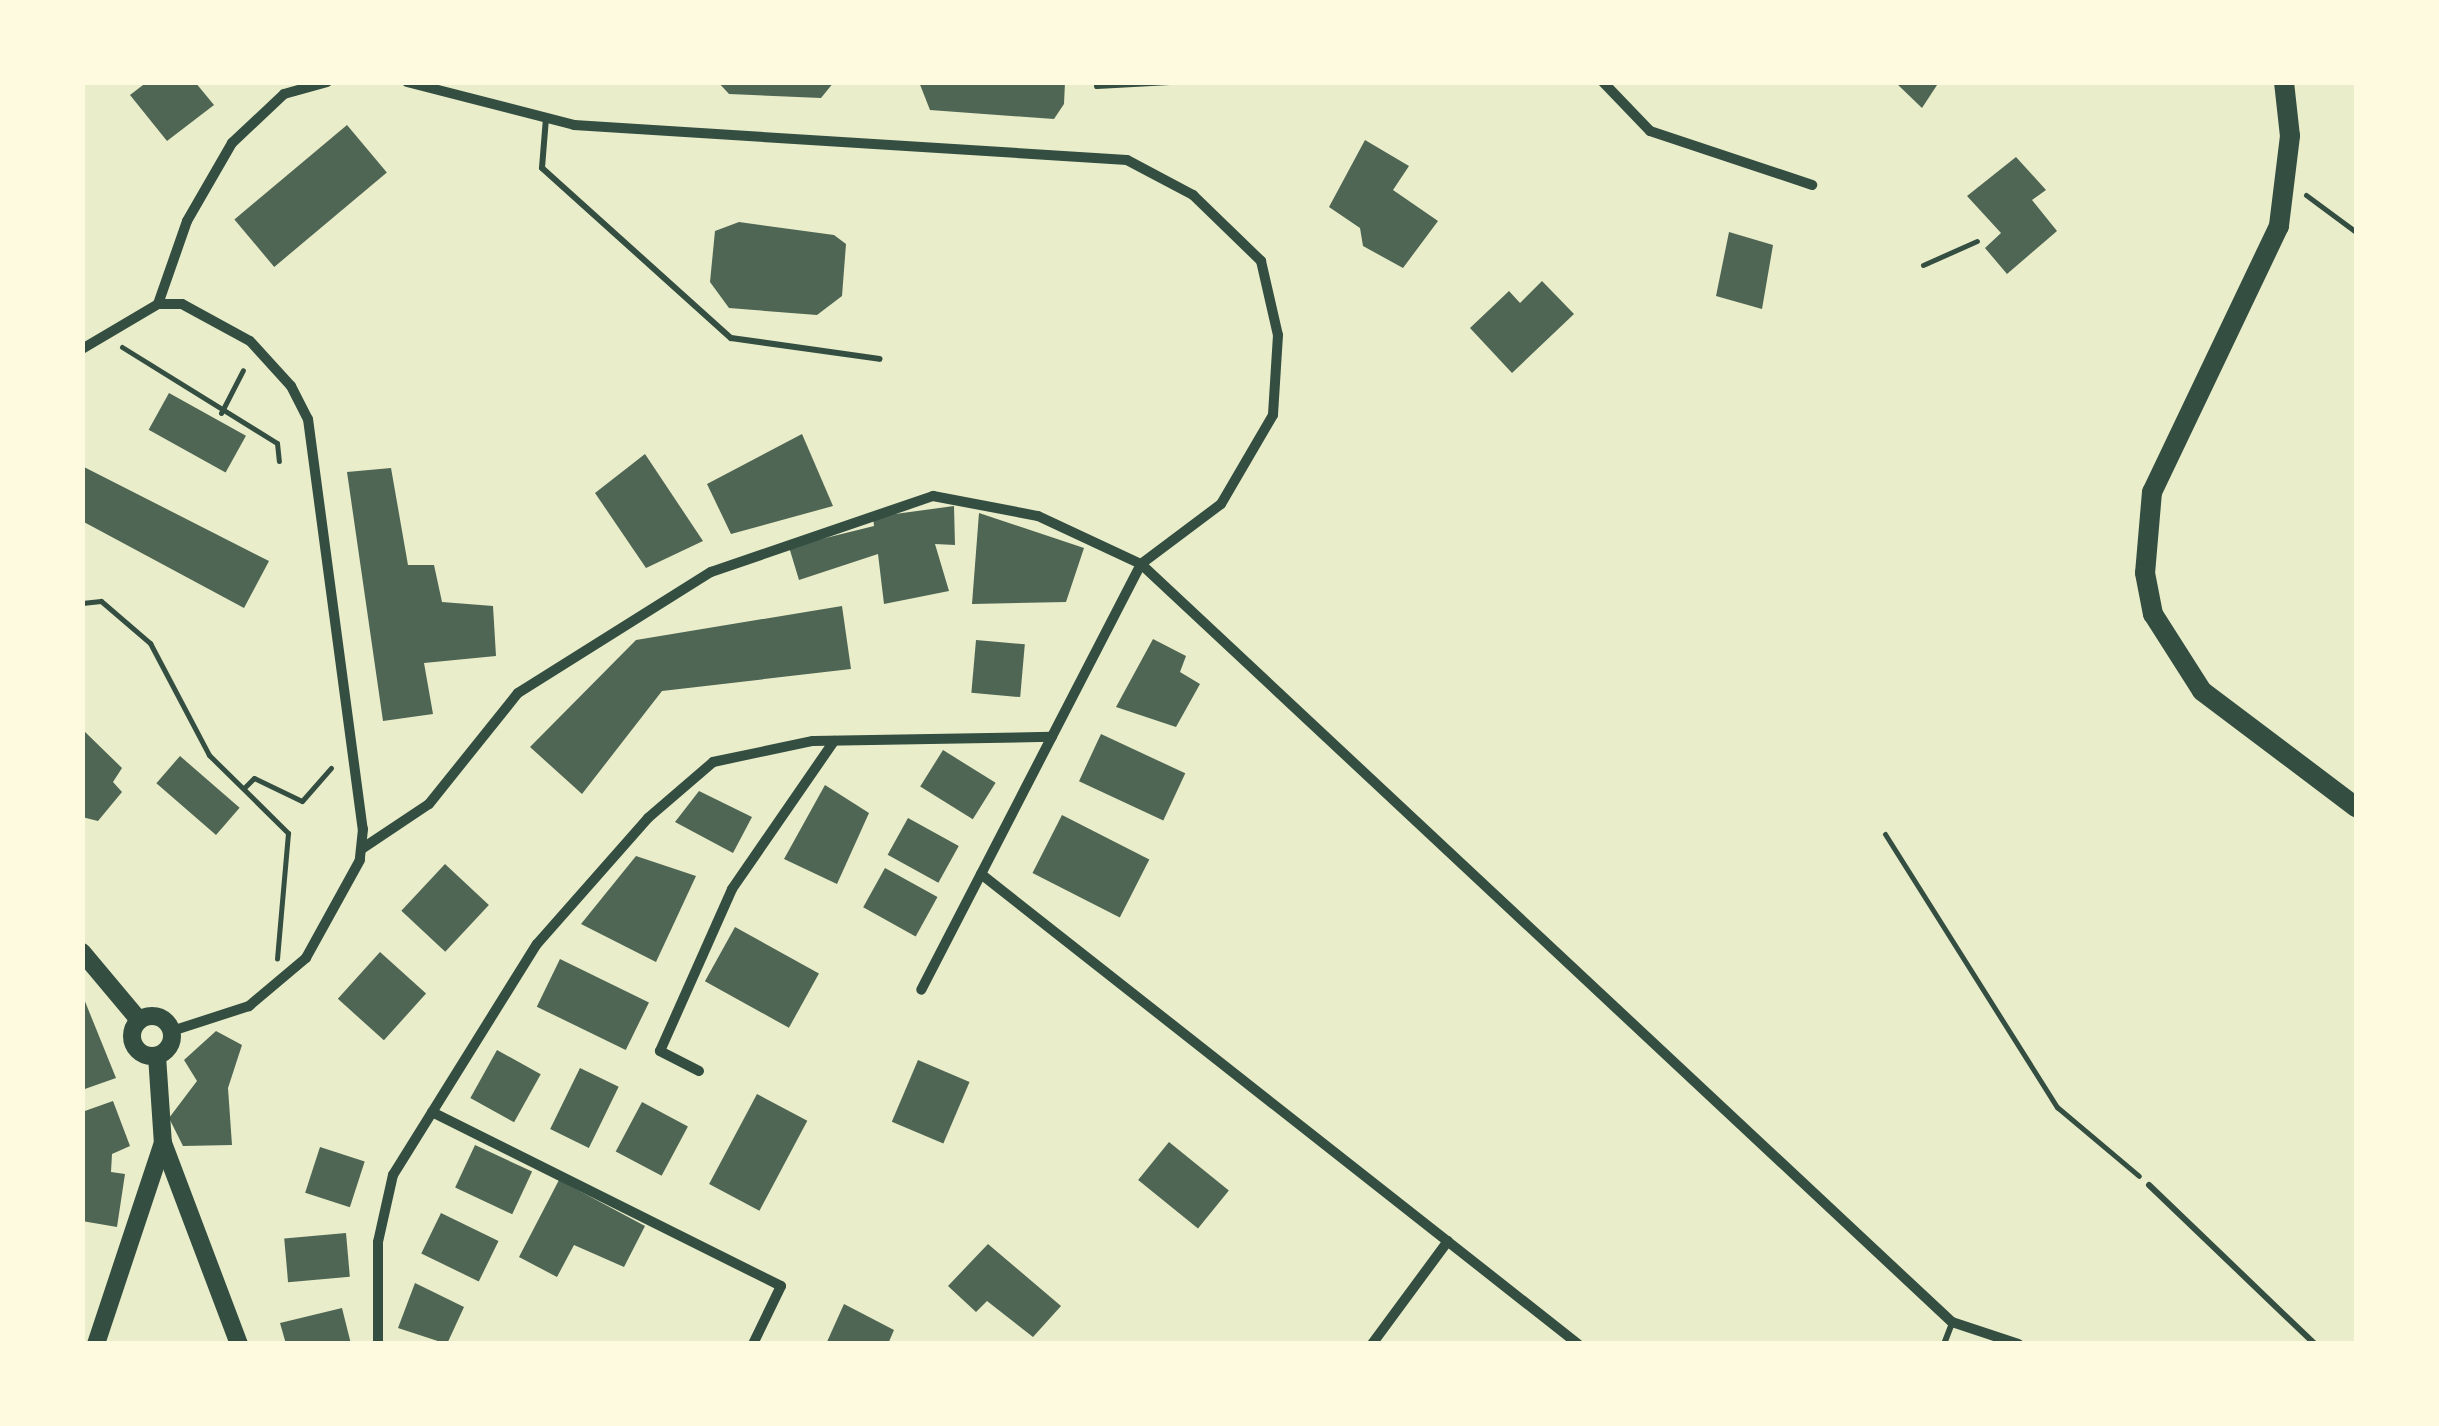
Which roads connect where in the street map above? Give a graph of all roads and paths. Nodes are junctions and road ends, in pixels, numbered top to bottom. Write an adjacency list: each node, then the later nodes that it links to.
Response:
1 (327, 82): 15 (street)
2 (407, 82): 8 (street)
3 (460, 82): 8 (lane)
4 (1170, 82): 7 (lane)
5 (1603, 82): 11 (street)
6 (2284, 82): 10 (main road)
7 (1097, 86)
8 (458, 95): 9 (street)
9 (546, 118): 18 (lane); 22 (street)
10 (2284, 179): 12 (path); 28 (main road)
11 (1812, 185)
12 (2356, 232)
13 (1977, 241): 14 (path)
14 (1924, 265)
15 (158, 304): 17 (street); 30 (street)
16 (122, 347): 20 (path)
17 (82, 349)
18 (880, 359)
19 (243, 370): 20 (path)
20 (220, 413): 21 (path)
21 (279, 461)
22 (1141, 564): 24 (street); 30 (street); 43 (street)
23 (82, 603): 27 (path)
24 (1052, 737): 25 (street); 31 (street)
25 (834, 741): 38 (street); 39 (street)
26 (332, 768): 27 (path)
27 (244, 788): 33 (path)
28 (2356, 807)
29 (1885, 834): 41 (path)
30 (363, 848): 33 (street)
31 (981, 874): 34 (street); 42 (street)
32 (82, 952): 35 (street)
33 (278, 982): 36 (street)
34 (921, 990)
35 (139, 1020): 36 (street); 37 (street)
36 (172, 1031): 37 (street)
37 (156, 1056): 40 (street)
38 (699, 1071)
39 (432, 1112): 46 (street); 47 (street)
40 (163, 1144): 44 (street); 45 (street)
41 (2149, 1184): 52 (lane)
42 (1448, 1241): 48 (street); 49 (street)
43 (1952, 1322): 50 (lane); 51 (street)
44 (96, 1344)
45 (239, 1344)
46 (378, 1344)
47 (753, 1344)
48 (1372, 1344)
49 (1578, 1344)
50 (1944, 1344)
51 (2018, 1344)
52 (2316, 1344)

